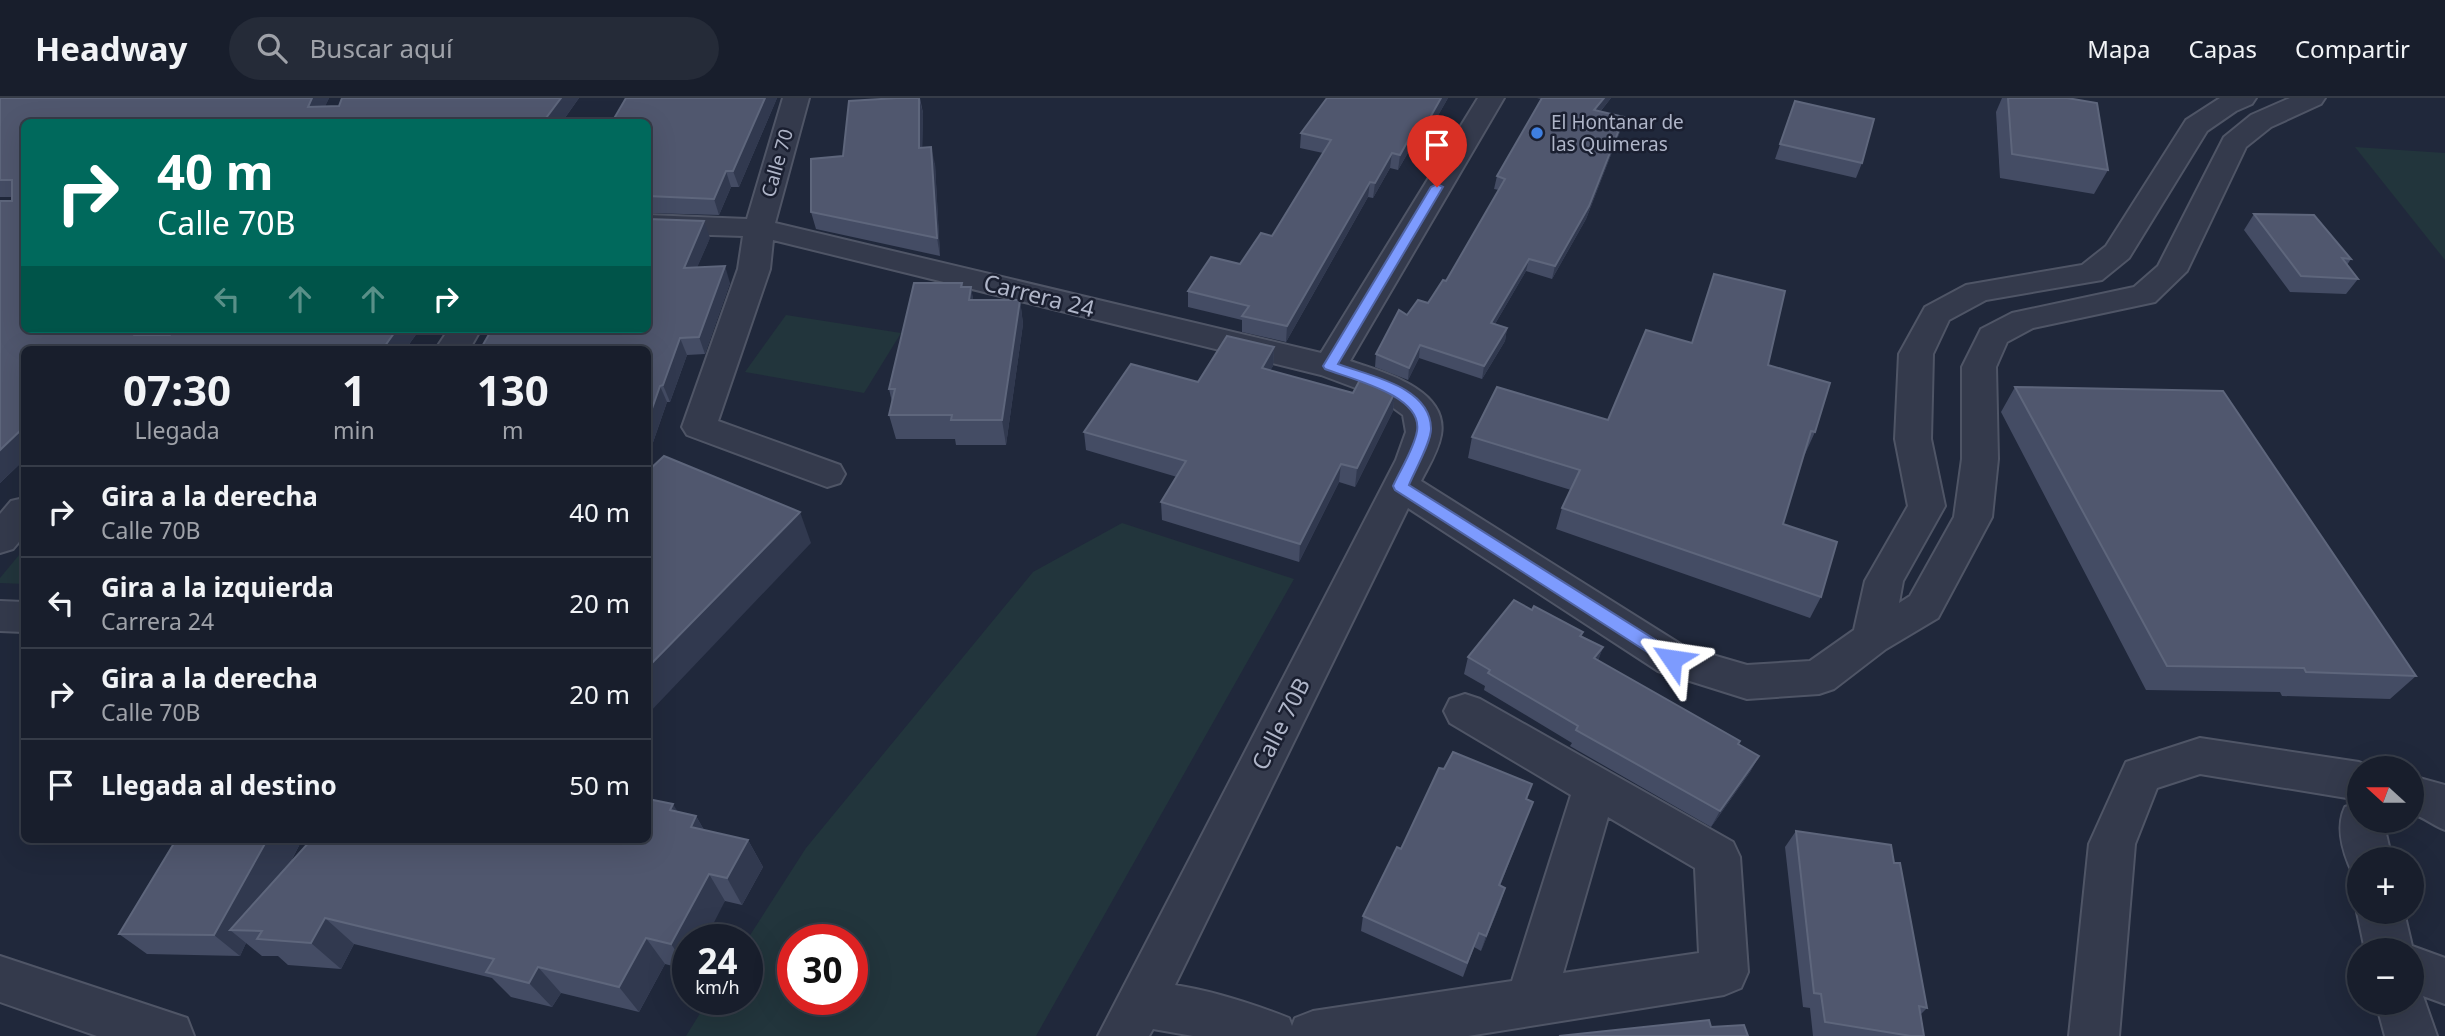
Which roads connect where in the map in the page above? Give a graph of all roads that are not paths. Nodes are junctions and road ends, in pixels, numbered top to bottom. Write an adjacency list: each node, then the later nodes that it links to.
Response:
1 (796, 98): 6 (street, Calle 70)
2 (1491, 98): 7 (street)
3 (2243, 98): 15 (street)
4 (2312, 98): 15 (street)
5 (651, 224): 6 (street, Carrera 24)
6 (759, 228): 7 (street, Carrera 24); 9 (street, Calle 70)
7 (1329, 366): 8 (street, Carrera 24)
8 (1419, 409): 10 (street, Calle 70B)
9 (827, 474)
10 (1401, 486): 15 (street); 26 (street, Calle 70B)
11 (21, 514): 12 (street)
12 (0, 539)
13 (0, 616): 14 (street)
14 (21, 617)
15 (1872, 638)
16 (1465, 711): 17 (street)
17 (1595, 787): 24 (street); 24 (street)
18 (2347, 795): 30 (street)
19 (2424, 798): 20 (street)
20 (2445, 810)
21 (2424, 973): 23 (street)
22 (0, 979): 27 (street)
23 (2445, 981)
24 (1531, 1000): 29 (street)
25 (2404, 1015): 31 (street)
26 (1131, 1019): 28 (street)
27 (170, 1036)
28 (1271, 1036)
29 (1313, 1036)
30 (2094, 1036)
31 (2412, 1036)

